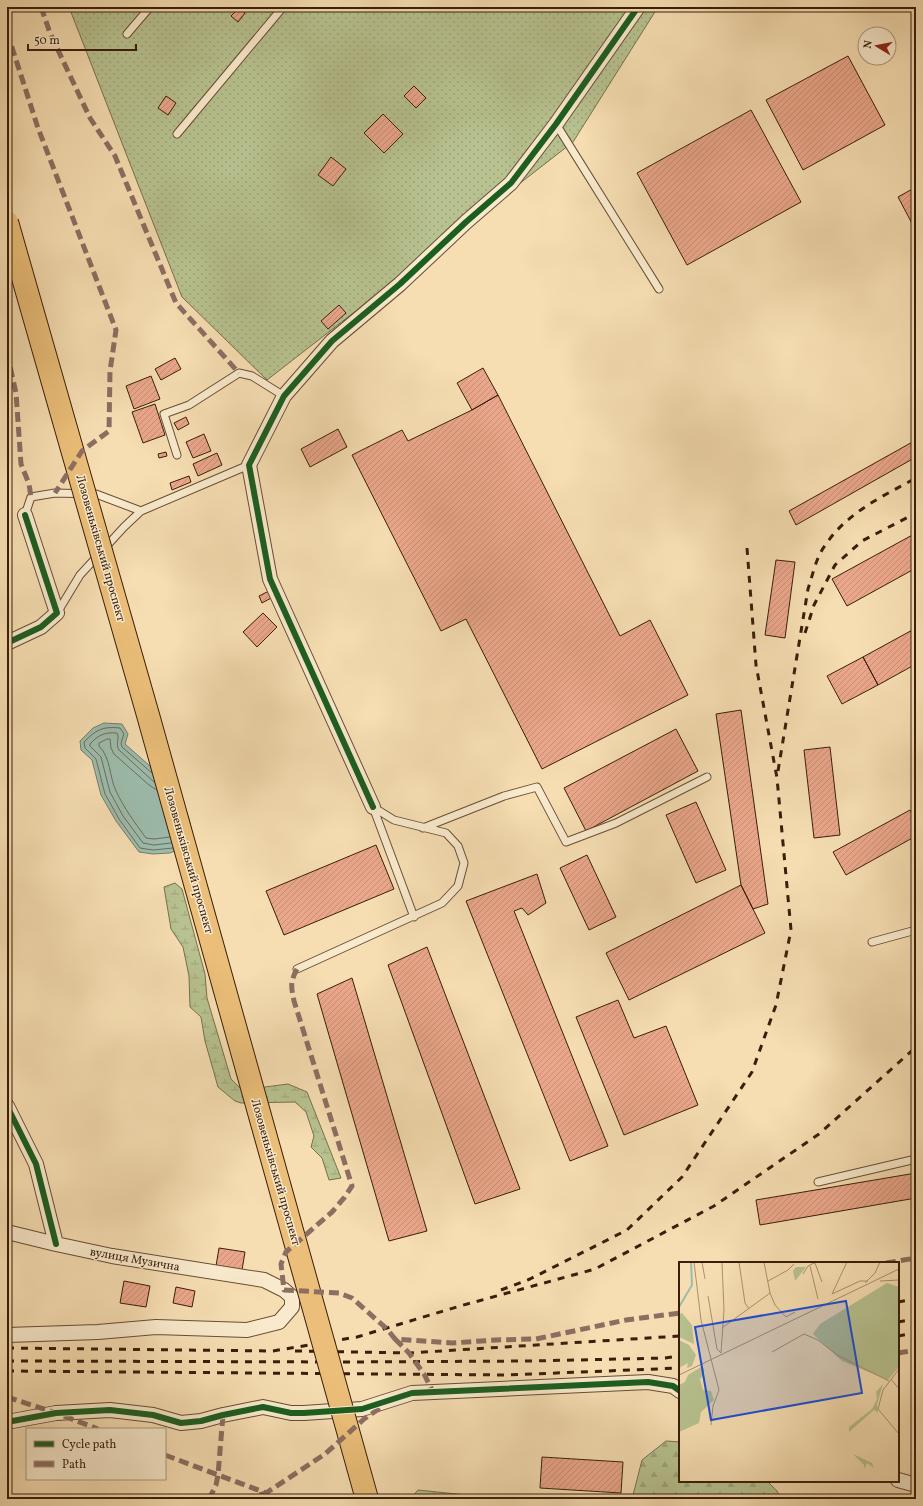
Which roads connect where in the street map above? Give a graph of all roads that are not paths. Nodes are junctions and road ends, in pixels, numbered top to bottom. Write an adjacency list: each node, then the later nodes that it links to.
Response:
1 (150, 7): 4 (lane)
2 (283, 7): 6 (lane)
3 (638, 7): 5 (street)
4 (127, 34)
5 (556, 124): 8 (lane); 9 (street)
6 (177, 134)
7 (7, 222): 33 (highway, Лозовеньківський проспект, bridge)
8 (659, 289)
9 (284, 396): 10 (lane); 11 (street)
10 (177, 455)
11 (250, 465): 12 (lane); 17 (street)
12 (141, 511): 13 (lane); 14 (lane)
13 (24, 515): 14 (street)
14 (56, 613): 15 (street)
15 (7, 643)
16 (707, 777): 18 (lane)
17 (373, 807): 18 (lane); 19 (lane)
18 (423, 828): 19 (lane)
19 (414, 917): 22 (lane)
20 (916, 930): 21 (lane)
21 (872, 942)
22 (297, 969)
23 (7, 1106): 27 (street)
24 (916, 1160): 25 (lane)
25 (818, 1182)
26 (7, 1232): 27 (street, вулиця Музична)
27 (56, 1244): 28 (street, вулиця Музична)
28 (7, 1335)
29 (679, 1390): 30 (street)
30 (7, 1422)
31 (899, 1480): 32 (street)
32 (916, 1485)
33 (367, 1499)

